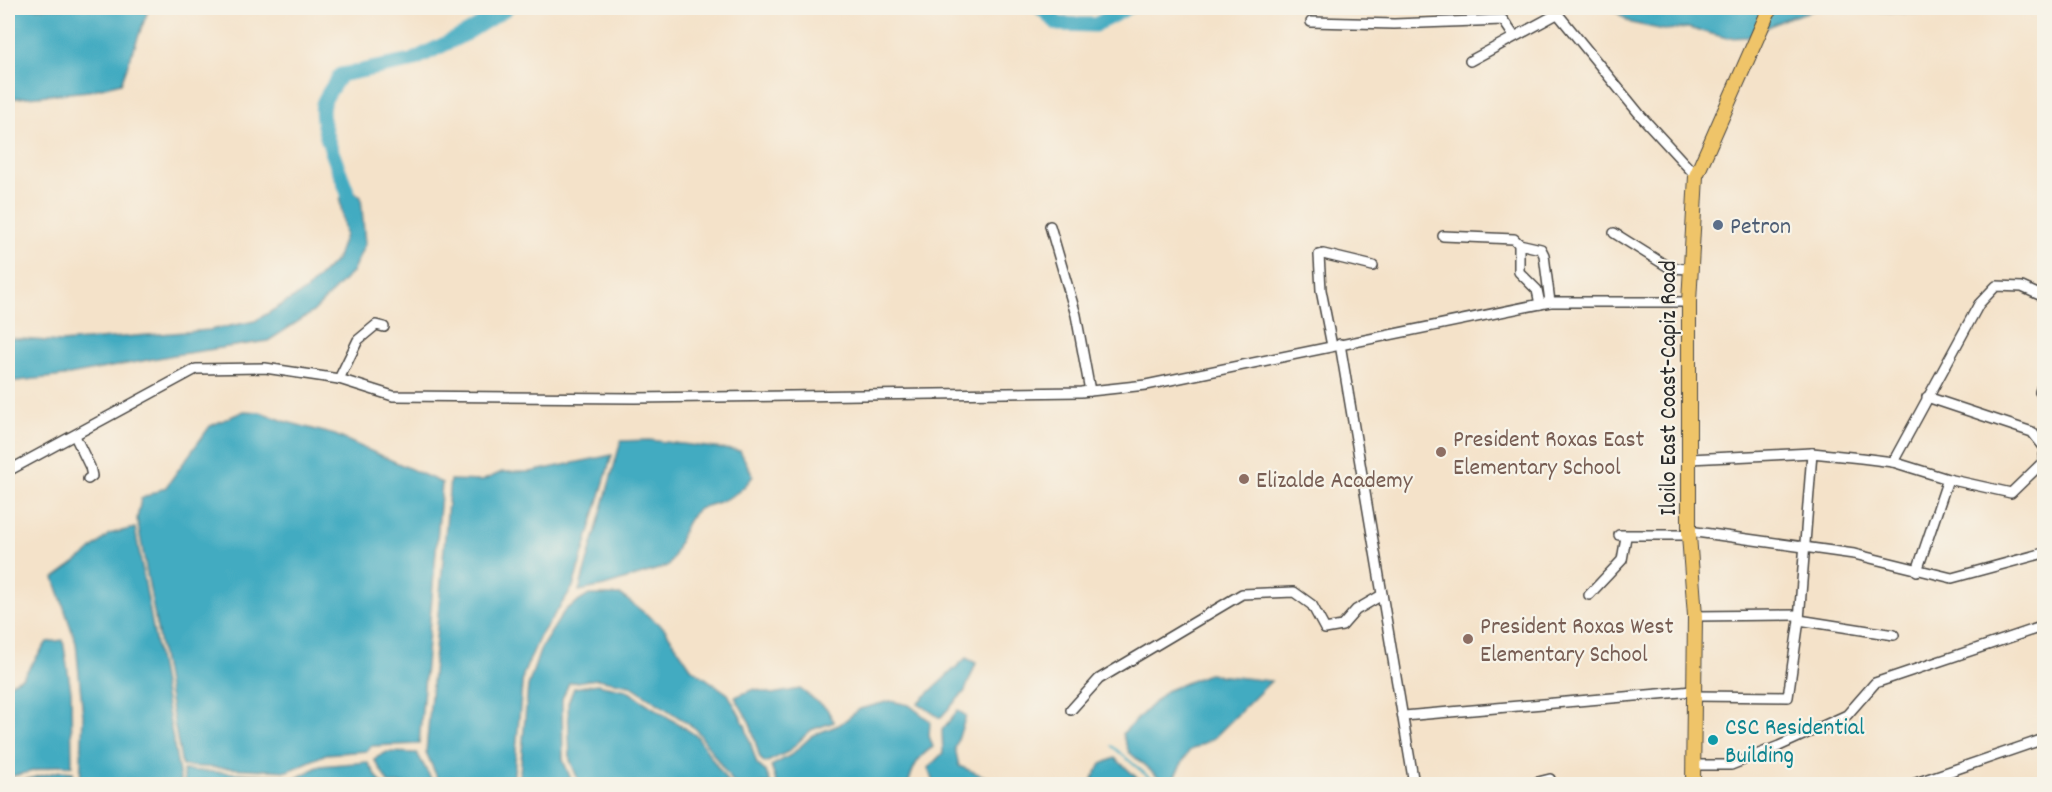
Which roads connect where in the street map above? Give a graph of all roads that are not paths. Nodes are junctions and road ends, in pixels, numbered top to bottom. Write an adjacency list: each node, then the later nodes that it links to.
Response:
1 (1770, 8): 6 (main road, Iloilo East Coast-Capiz Road)
2 (1555, 10): 4 (street); 6 (street)
3 (1311, 22): 4 (street)
4 (1514, 36): 5 (street)
5 (1470, 61)
6 (1696, 176): 12 (main road, Iloilo East Coast-Capiz Road)
7 (1050, 226): 21 (street)
8 (1614, 233): 12 (street)
9 (1443, 236): 10 (street)
10 (1519, 244): 14 (street); 16 (street)
11 (1372, 266): 18 (street)
12 (1690, 269): 15 (main road, Iloilo East Coast-Capiz Road)
13 (2044, 297): 23 (street)
14 (1550, 302): 15 (street); 16 (street)
15 (1689, 303): 28 (main road, Iloilo East Coast-Capiz Road)
16 (1540, 304): 18 (street)
17 (384, 327): 19 (street)
18 (1336, 345): 21 (street); 37 (street)
19 (339, 379): 21 (street); 24 (street)
20 (2044, 380): 22 (street)
21 (1090, 391)
22 (2044, 395)
23 (1926, 397): 25 (street); 29 (street)
24 (75, 436): 30 (street); 32 (street)
25 (2044, 447)
26 (1812, 453): 28 (street); 29 (street); 34 (street)
27 (2044, 455): 31 (street)
28 (1689, 459): 33 (main road, Iloilo East Coast-Capiz Road)
29 (1893, 462): 31 (street)
30 (8, 471)
31 (1948, 479): 36 (street)
32 (88, 480)
33 (1689, 533): 34 (street); 38 (street); 39 (main road, Iloilo East Coast-Capiz Road)
34 (1804, 545): 36 (street); 40 (street)
35 (2044, 553): 36 (street)
36 (1917, 572)
37 (1382, 595): 44 (street); 45 (street)
38 (1589, 595)
39 (1695, 616): 40 (street); 43 (main road, Iloilo East Coast-Capiz Road)
40 (1799, 618): 42 (street); 43 (street)
41 (2044, 626): 47 (street)
42 (1894, 635)
43 (1694, 693): 45 (street); 47 (main road, Iloilo East Coast-Capiz Road)
44 (1071, 710)
45 (1404, 716): 49 (street)
46 (2044, 739): 52 (street)
47 (1694, 765): 51 (main road, Iloilo East Coast-Capiz Road)
48 (1550, 779): 50 (street)
49 (1414, 784)
50 (1530, 784)
51 (1693, 784)
52 (1913, 784)

